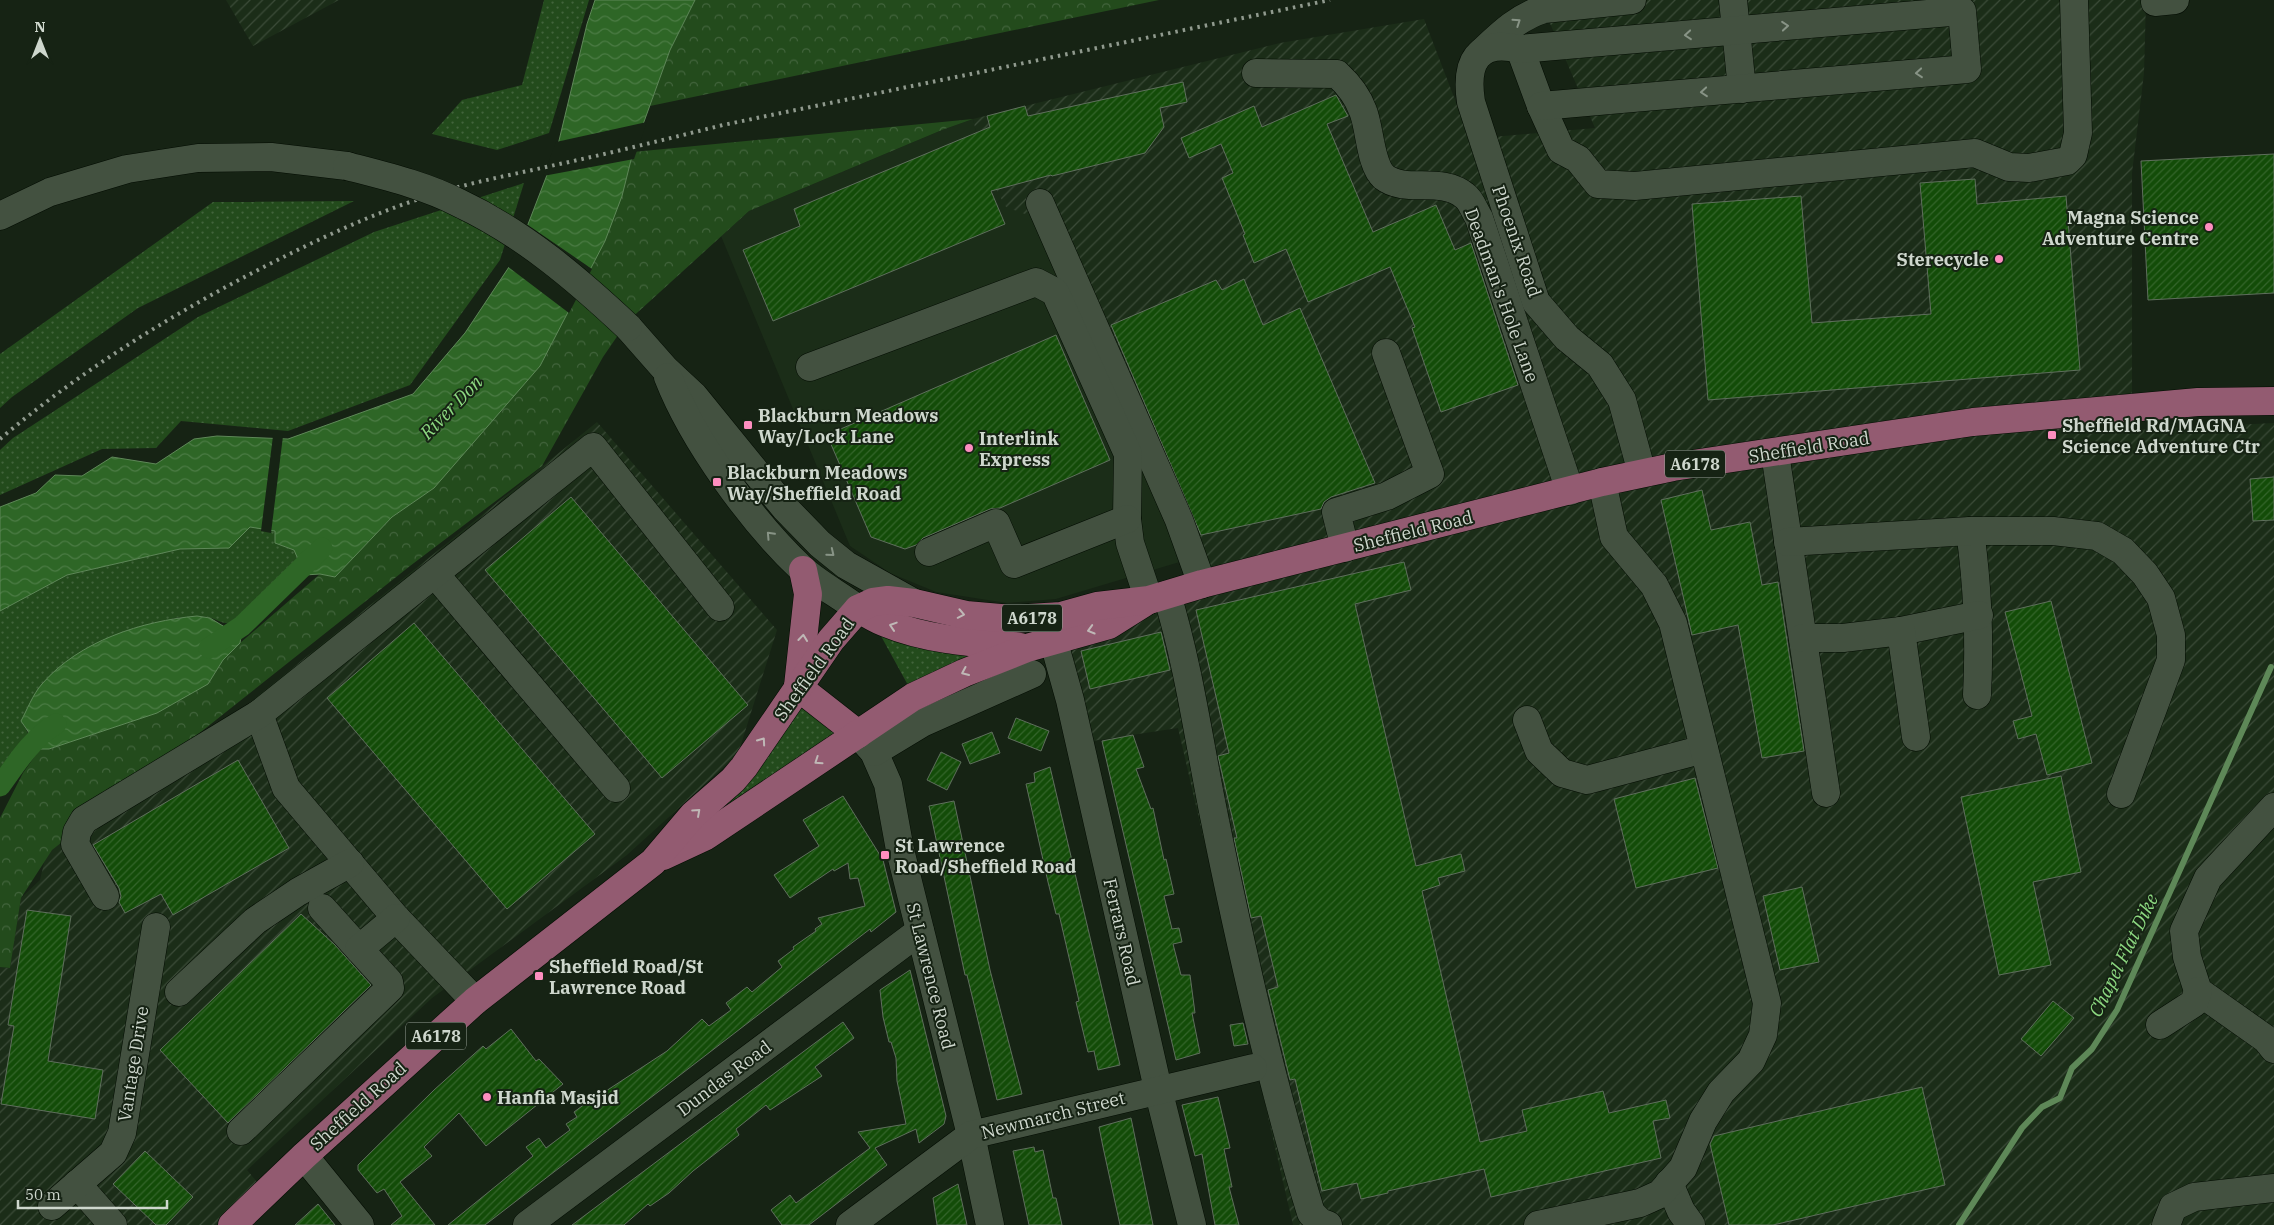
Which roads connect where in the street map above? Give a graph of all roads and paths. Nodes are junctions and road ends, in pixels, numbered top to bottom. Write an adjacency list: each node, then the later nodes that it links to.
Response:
1 (1632, 0): 6 (street, one-way to 1)
2 (1734, 0): 4 (street)
3 (2074, 0): 9 (street)
4 (1736, 30): 5 (street, one-way to 5); 8 (street); 8 (street, one-way to 8)
5 (1520, 49): 6 (street); 9 (street)
6 (1479, 54): 17 (street, Phoenix Road)
7 (1256, 73): 19 (street, Deadman's Hole Lane)
8 (1742, 89): 9 (street, one-way to 9)
9 (1540, 106)
10 (1040, 203): 27 (street)
11 (0, 216): 14 (street, bridge)
12 (1386, 352): 23 (street)
13 (810, 367): 20 (street)
14 (664, 369): 25 (street, one-way to 14); 29 (street, one-way to 29)
15 (2274, 401): 16 (main road, Sheffield Road / A6178)
16 (1775, 452): 17 (main road, Sheffield Road / A6178); 22 (street)
17 (1642, 473): 18 (main road, Sheffield Road / A6178)
18 (1602, 482): 19 (main road, Sheffield Road / A6178); 45 (street)
19 (1570, 491): 23 (main road, Sheffield Road / A6178)
20 (1127, 519): 24 (street); 28 (street)
21 (1970, 531): 22 (street); 32 (street); 48 (street)
22 (1788, 542): 35 (street)
23 (1346, 548): 27 (main road, Sheffield Road / A6178)
24 (929, 552)
25 (803, 570): 31 (street); 39 (main road, one-way to 25)
26 (435, 574): 30 (street); 41 (street); 46 (street)
27 (1202, 584): 28 (main road, Sheffield Road / A6178)
28 (1158, 597): 33 (main road, Sheffield Road / A6178); 36 (main road, Sheffield Road / A6178, one-way to 36); 80 (street)
29 (914, 603): 31 (main road, Sheffield Road / A6178); 33 (main road, Sheffield Road / A6178, one-way to 33)
30 (720, 607)
31 (858, 608): 37 (main road, one-way to 31); 39 (main road, Sheffield Road / A6178)
32 (1979, 615): 34 (street); 40 (street)
33 (1012, 620): 36 (main road)
34 (1901, 631): 35 (street); 43 (street)
35 (1803, 638): 47 (street)
36 (1054, 639): 37 (main road, Sheffield Road / A6178); 64 (street, Ferrars Road)
37 (1027, 648): 44 (main road, Sheffield Road / A6178, one-way to 44)
38 (1032, 674): 44 (street, Sheffield Road)
39 (798, 687): 44 (main road); 51 (main road, Sheffield Road / A6178, one-way to 39)
40 (1977, 695)
41 (259, 714): 50 (street); 52 (street)
42 (1527, 720): 45 (street)
43 (1916, 737)
44 (866, 743): 51 (main road, Sheffield Road / A6178, one-way to 51); 56 (street, St Lawrence Road)
45 (1704, 749): 68 (street)
46 (616, 788)
47 (1826, 793)
48 (2121, 794)
49 (2274, 807): 58 (street)
50 (350, 862): 54 (street); 59 (street)
51 (653, 862): 60 (main road, Sheffield Road / A6178)
52 (105, 896)
53 (322, 908): 57 (street)
54 (396, 918): 57 (street); 60 (street)
55 (156, 927): 69 (street, Vantage Drive)
56 (920, 931): 66 (street, St Lawrence Road); 76 (street, Dundas Road)
57 (359, 949): 65 (street)
58 (2198, 991): 61 (street); 62 (street)
59 (179, 992)
60 (475, 1001): 67 (main road, Sheffield Road / A6178)
61 (2160, 1025)
62 (2274, 1050)
63 (1253, 1068): 64 (street, Newmarch Street)
64 (1158, 1089): 66 (street, Newmarch Street); 79 (street, Ferrars Road)
65 (241, 1131)
66 (971, 1135): 77 (street, Newmarch Street); 78 (street, St Lawrence Road)
67 (304, 1156): 74 (main road, Sheffield Road / A6178); 75 (street)
68 (1669, 1183): 72 (street); 82 (street)
69 (77, 1184): 71 (street, Vantage Drive); 73 (street)
70 (2274, 1188): 83 (street)
71 (52, 1206)
72 (1570, 1221): 81 (street)
73 (113, 1225)
74 (232, 1225)
75 (360, 1225)
76 (527, 1225)
77 (850, 1225)
78 (990, 1225)
79 (1192, 1225)
80 (1328, 1225)
81 (1538, 1225)
82 (1691, 1225)
83 (2166, 1225)

